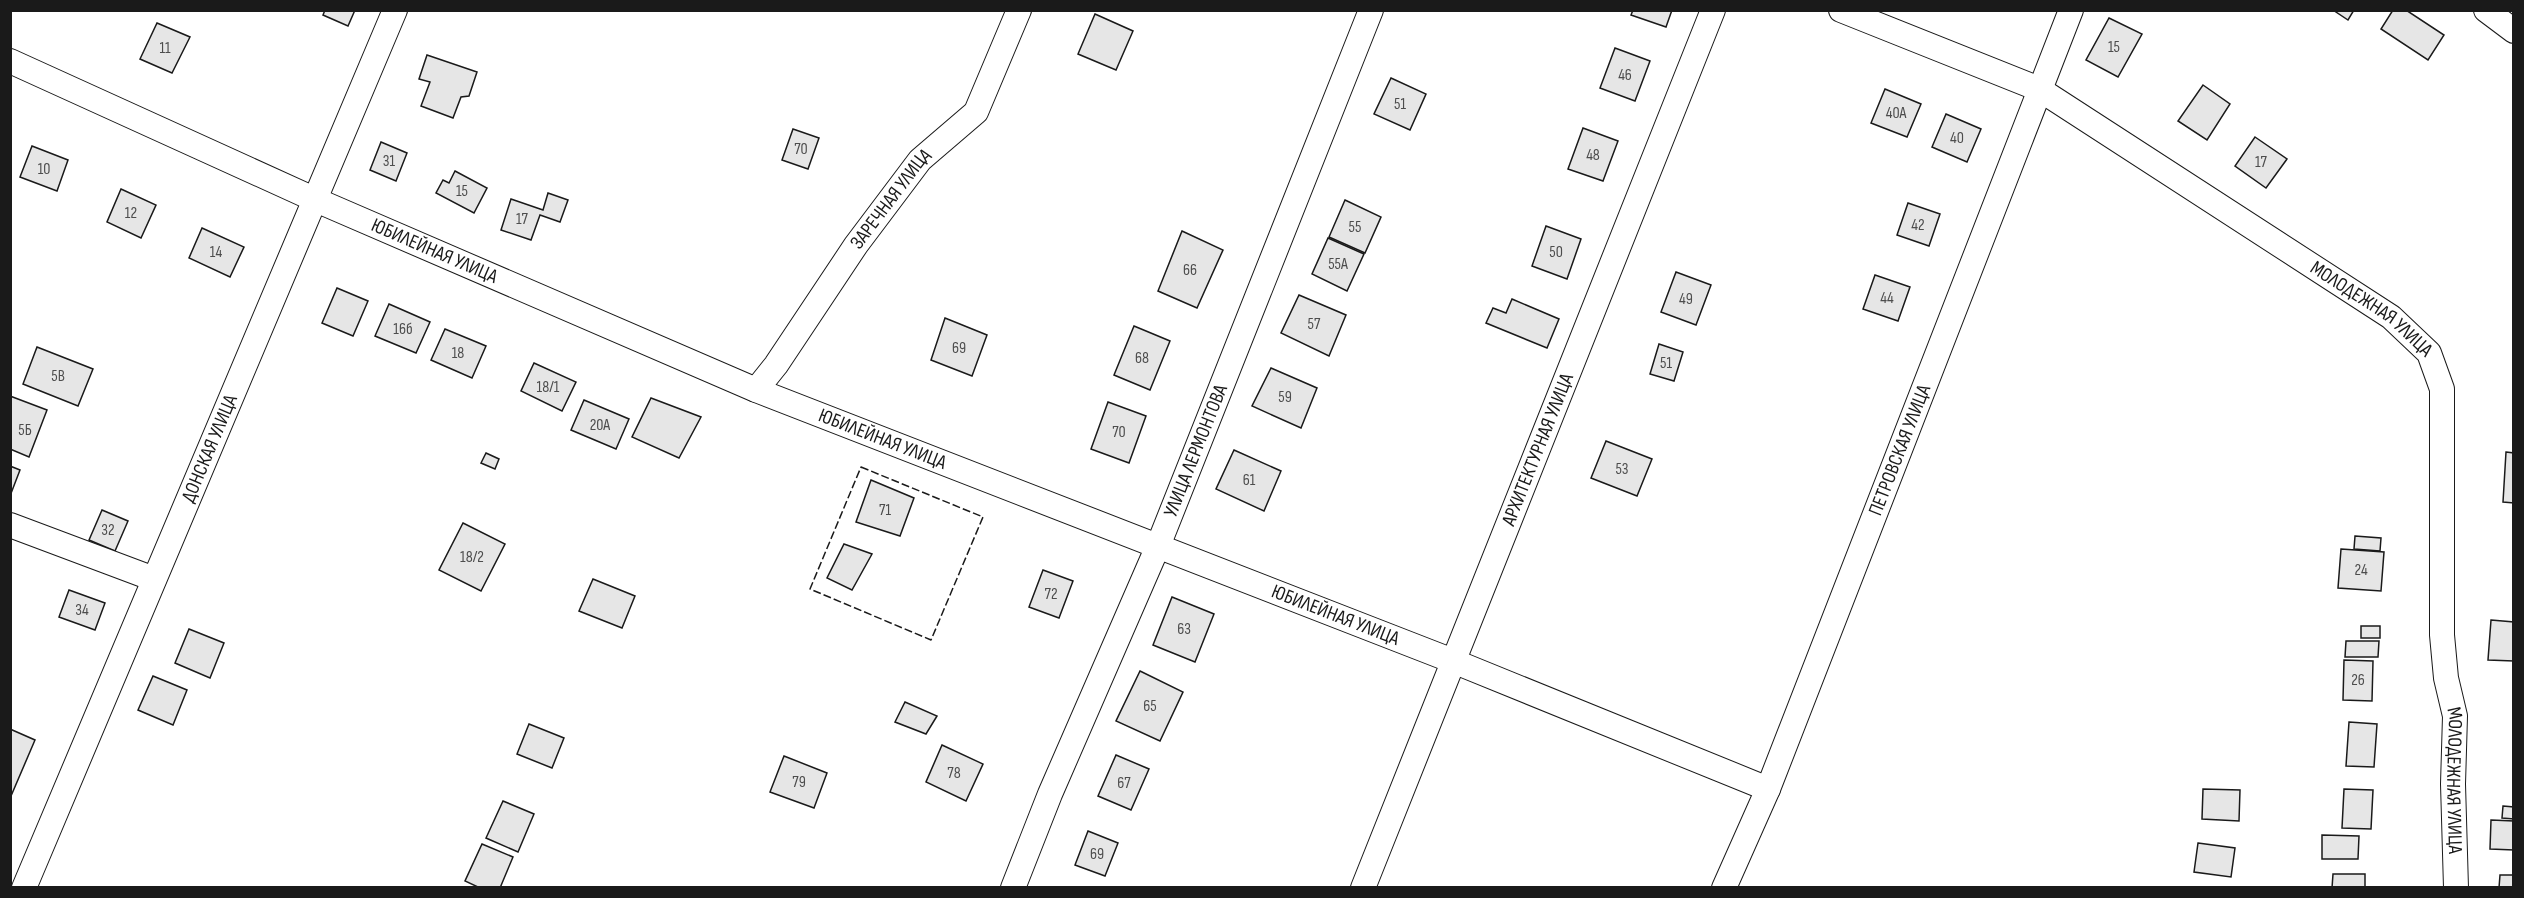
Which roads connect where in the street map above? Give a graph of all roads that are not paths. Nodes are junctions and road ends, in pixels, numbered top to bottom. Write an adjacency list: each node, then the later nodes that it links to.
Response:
1 (395, 10): 11 (street, ДОНСКАЯ УЛИЦА)
2 (1019, 10): 12 (street, ЗАРЕЧНАЯ УЛИЦА)
3 (1371, 10): 14 (street, УЛИЦА ЛЕРМОНТОВА)
4 (1713, 10): 16 (street, АРХИТЕКТУРНАЯ УЛИЦА)
5 (1841, 10): 10 (street, МОЛОДЕЖНАЯ УЛИЦА)
6 (2071, 10): 10 (street, ПЕТРОВСКАЯ УЛИЦА)
7 (2486, 10): 8 (street)
8 (2514, 31)
9 (10, 61): 11 (street, ЮБИЛЕЙНАЯ УЛИЦА)
10 (2039, 89): 17 (street, ПЕТРОВСКАЯ УЛИЦА); 22 (street, МОЛОДЕЖНАЯ УЛИЦА)
11 (316, 200): 12 (street, ЮБИЛЕЙНАЯ УЛИЦА); 15 (street, ДОНСКАЯ УЛИЦА)
12 (756, 390): 14 (street, ЮБИЛЕЙНАЯ УЛИЦА)
13 (10, 525): 15 (street)
14 (1158, 546): 16 (street, ЮБИЛЕЙНАЯ УЛИЦА); 19 (street, УЛИЦА ЛЕРМОНТОВА)
15 (154, 579): 18 (street, ДОНСКАЯ УЛИЦА)
16 (1453, 661): 17 (street, ЮБИЛЕЙНАЯ УЛИЦА); 20 (street, АРХИТЕКТУРНАЯ УЛИЦА)
17 (1768, 789): 21 (street, ПЕТРОВСКАЯ УЛИЦА)
18 (24, 888)
19 (1013, 888)
20 (1363, 888)
21 (1724, 888)
22 (2456, 888)

